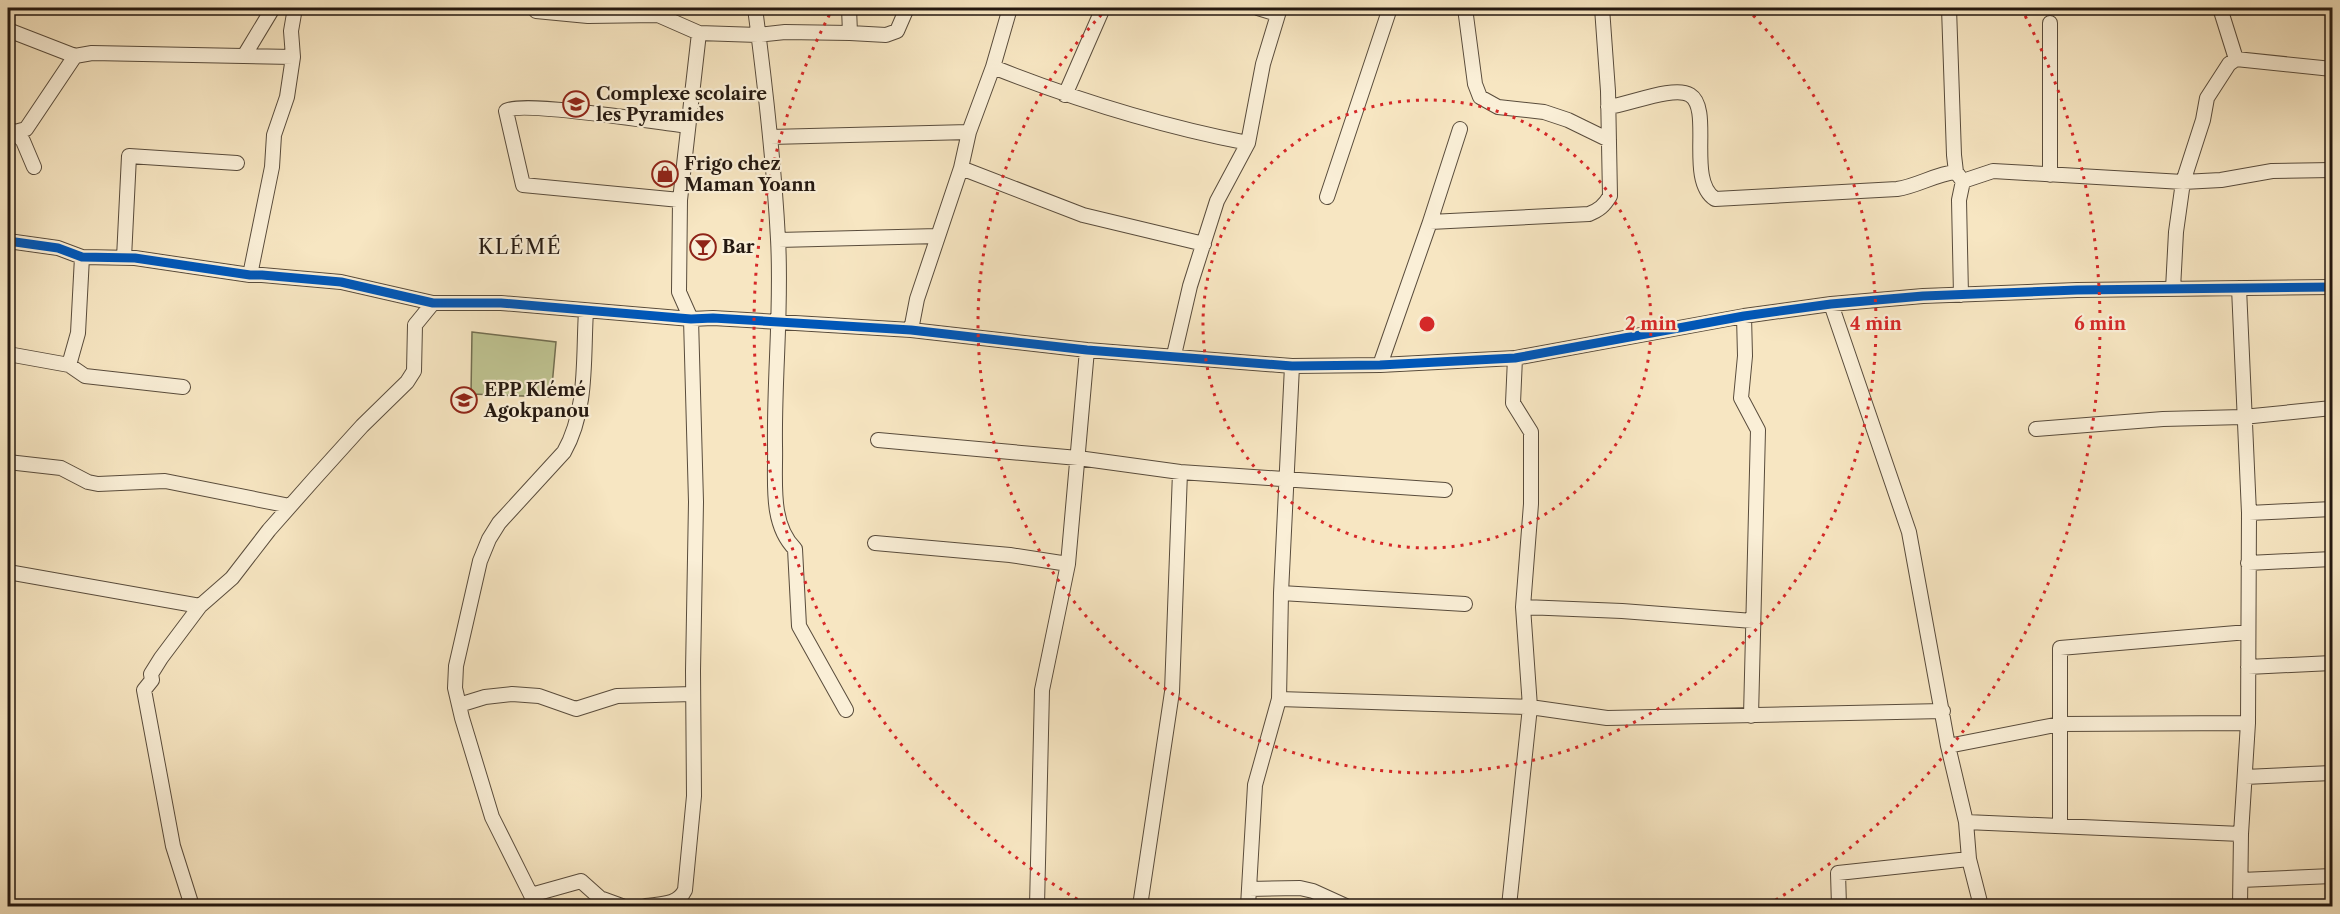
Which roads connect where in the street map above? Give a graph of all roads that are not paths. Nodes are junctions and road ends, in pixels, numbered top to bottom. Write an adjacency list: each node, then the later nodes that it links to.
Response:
1 (273, 8): 23 (street)
2 (295, 8): 24 (street)
3 (755, 8): 21 (street)
4 (849, 8): 20 (street)
5 (907, 8): 20 (street)
6 (1010, 8): 26 (street)
7 (1103, 8): 28 (street)
8 (1258, 8): 14 (street)
9 (1390, 8): 44 (street)
10 (1465, 8): 35 (street)
11 (1602, 8): 29 (street)
12 (1949, 8): 42 (street)
13 (2221, 8): 25 (street)
14 (1282, 10): 36 (street)
15 (536, 11): 16 (street)
16 (655, 11): 19 (street)
17 (2050, 23): 41 (street)
18 (8, 30): 22 (street)
19 (699, 33): 21 (street); 30 (street)
20 (850, 33): 21 (street)
21 (758, 35): 34 (street)
22 (75, 56): 23 (street); 32 (street)
23 (244, 56): 24 (street)
24 (293, 57): 53 (street)
25 (2236, 59): 27 (street); 43 (street)
26 (993, 67): 28 (street); 33 (street)
27 (2332, 69)
28 (1065, 94): 36 (street)
29 (1608, 107): 35 (street); 42 (street)
30 (688, 126): 45 (street); 45 (street)
31 (1460, 129): 46 (street)
32 (11, 131): 38 (street)
33 (969, 132): 34 (street); 39 (street)
34 (770, 137): 48 (street)
35 (1609, 140): 46 (street)
36 (1248, 143): 50 (street)
37 (237, 163): 52 (street)
38 (34, 167)
39 (962, 168): 47 (street); 50 (street)
40 (2332, 170): 43 (street)
41 (2050, 175): 42 (street); 43 (street)
42 (1960, 177): 57 (street)
43 (2182, 182): 56 (street)
44 (1327, 197)
45 (680, 200): 62 (street)
46 (1430, 222): 70 (street)
47 (938, 236): 48 (street); 64 (street)
48 (778, 240): 63 (street)
49 (8, 241): 51 (street)
50 (1203, 244): 67 (street)
51 (82, 257): 52 (street); 69 (street)
52 (124, 258): 53 (street)
53 (250, 276): 58 (street)
54 (2332, 287): 55 (street)
55 (2239, 288): 56 (street); 74 (street)
56 (2173, 289): 57 (street)
57 (1961, 295): 59 (street)
58 (433, 303): 60 (street); 82 (street)
59 (1831, 304): 61 (street); 103 (street)
60 (586, 310): 62 (street); 100 (street)
61 (1744, 316): 68 (street); 94 (street)
62 (691, 319): 63 (street); 98 (street)
63 (778, 322): 64 (street); 102 (street)
64 (911, 330): 65 (street)
65 (1087, 350): 67 (street); 77 (street)
66 (8, 354): 69 (street)
67 (1174, 355): 71 (street)
68 (1515, 358): 70 (street); 93 (street)
69 (69, 365): 72 (street)
70 (1380, 365): 71 (street)
71 (1292, 366): 80 (street)
72 (183, 387)
73 (2332, 408): 74 (street)
74 (2243, 417): 75 (street); 84 (street)
75 (2036, 429)
76 (878, 440): 77 (street)
77 (1078, 458): 79 (street); 87 (street)
78 (8, 462): 82 (street)
79 (1180, 472): 80 (street); 122 (street)
80 (1287, 480): 81 (street); 90 (street)
81 (1445, 490)
82 (290, 506): 92 (street)
83 (2332, 509): 84 (street)
84 (2249, 513): 88 (street)
85 (875, 543): 87 (street)
86 (2332, 559): 88 (street)
87 (1068, 564): 121 (street)
88 (2248, 564): 95 (street)
89 (8, 572): 92 (street)
90 (1281, 593): 91 (street); 99 (street)
91 (1465, 604)
92 (200, 606): 118 (street)
93 (1523, 607): 94 (street); 101 (street)
94 (1753, 621): 104 (street)
95 (2248, 632): 97 (street); 106 (street)
96 (2332, 663): 97 (street)
97 (2248, 667): 105 (street)
98 (693, 694): 100 (street); 120 (street)
99 (1279, 699): 101 (street); 116 (street)
100 (459, 705): 117 (street)
101 (1530, 707): 104 (street); 125 (street)
102 (846, 710)
103 (1943, 711): 104 (street); 107 (street)
104 (1750, 716)
105 (2248, 723): 106 (street); 109 (street)
106 (2060, 724): 107 (street); 111 (street)
107 (1948, 746): 110 (street)
108 (2332, 773): 109 (street)
109 (2245, 777): 112 (street)
110 (1966, 822): 111 (street); 113 (street)
111 (2060, 825): 112 (street)
112 (2241, 834): 115 (street)
113 (1969, 859): 126 (street); 127 (street)
114 (2332, 876): 115 (street)
115 (2241, 880): 128 (street)
116 (1249, 889): 123 (street); 124 (street)
117 (532, 901): 119 (street)
118 (192, 906)
119 (622, 906)
120 (646, 906)
121 (1037, 906)
122 (1140, 906)
123 (1248, 906)
124 (1346, 906)
125 (1509, 906)
126 (1839, 906)
127 (1981, 906)
128 (2240, 906)

